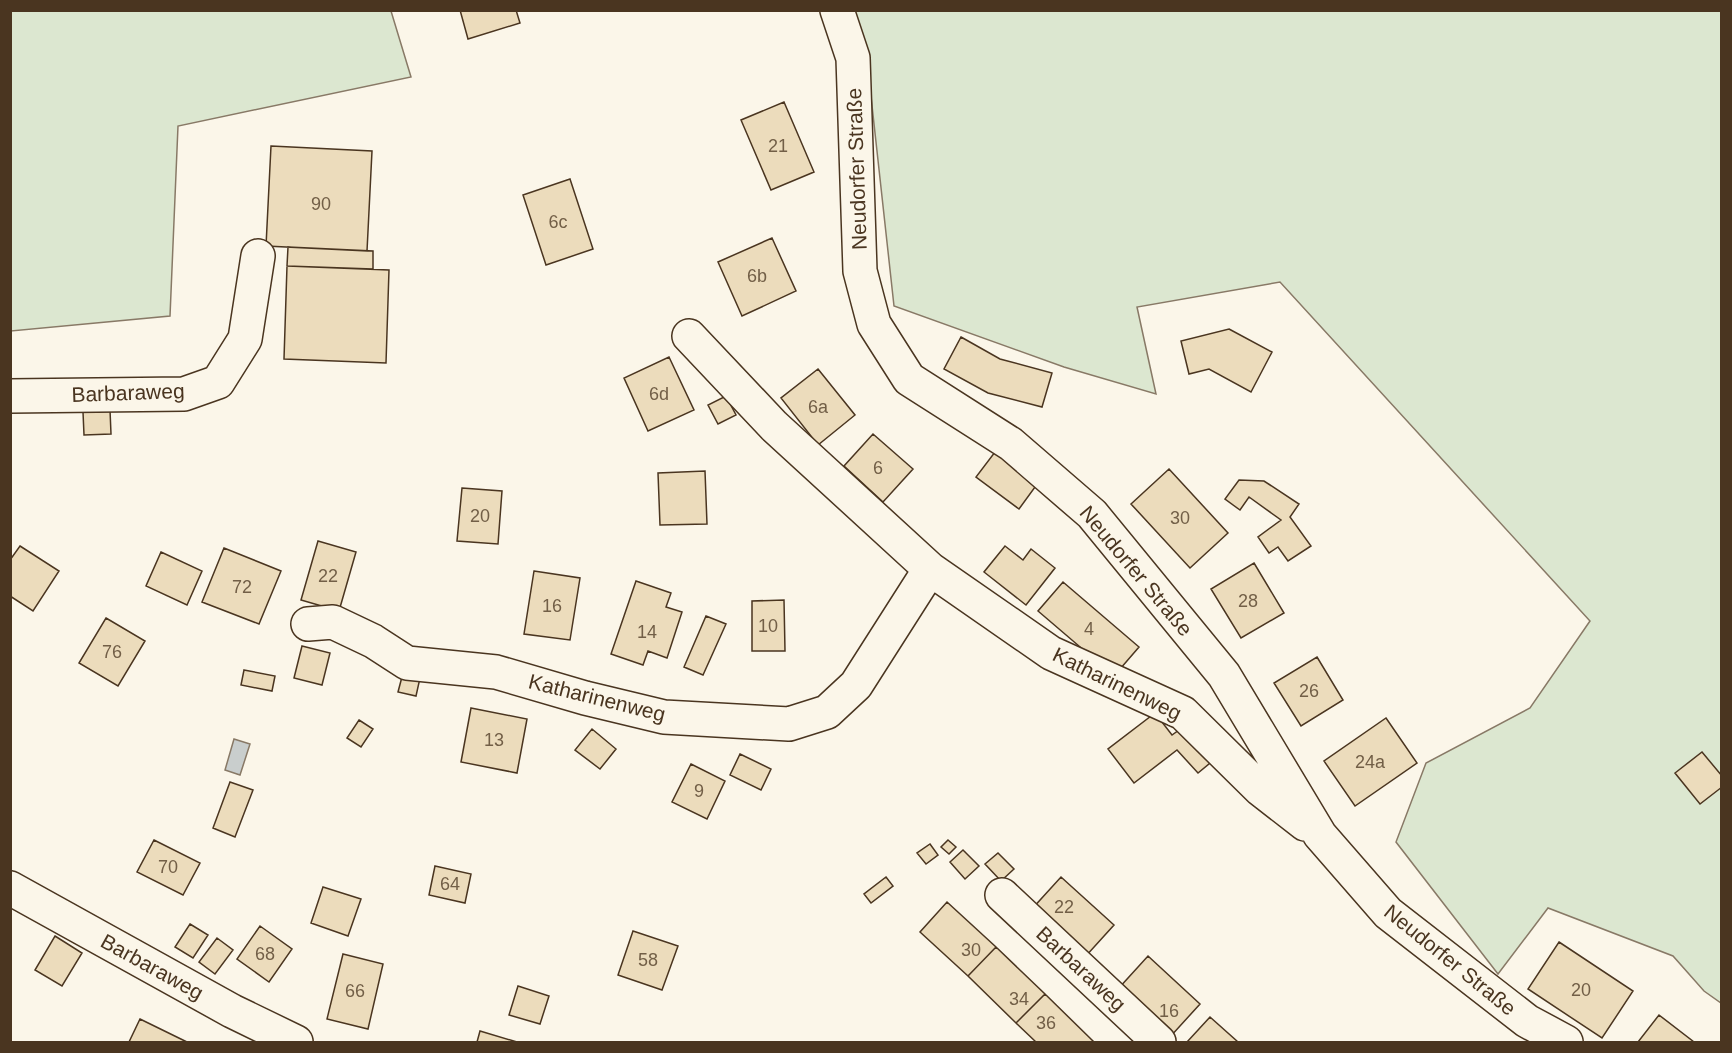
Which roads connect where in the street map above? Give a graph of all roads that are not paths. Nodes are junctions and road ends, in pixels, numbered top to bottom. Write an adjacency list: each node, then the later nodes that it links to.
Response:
1 (837, 10): 7 (street, Neudorfer Straße)
2 (258, 256): 4 (street, Barbaraweg)
3 (689, 336): 5 (street, Katharinenweg)
4 (10, 396)
5 (930, 569): 6 (street, Katharinenweg); 7 (street, Katharinenweg)
6 (308, 624)
7 (1320, 836): 12 (street, Neudorfer Straße)
8 (10, 888): 10 (street, Barbaraweg)
9 (1002, 895): 11 (street, Barbaraweg)
10 (296, 1042)
11 (1159, 1042)
12 (1566, 1042)

